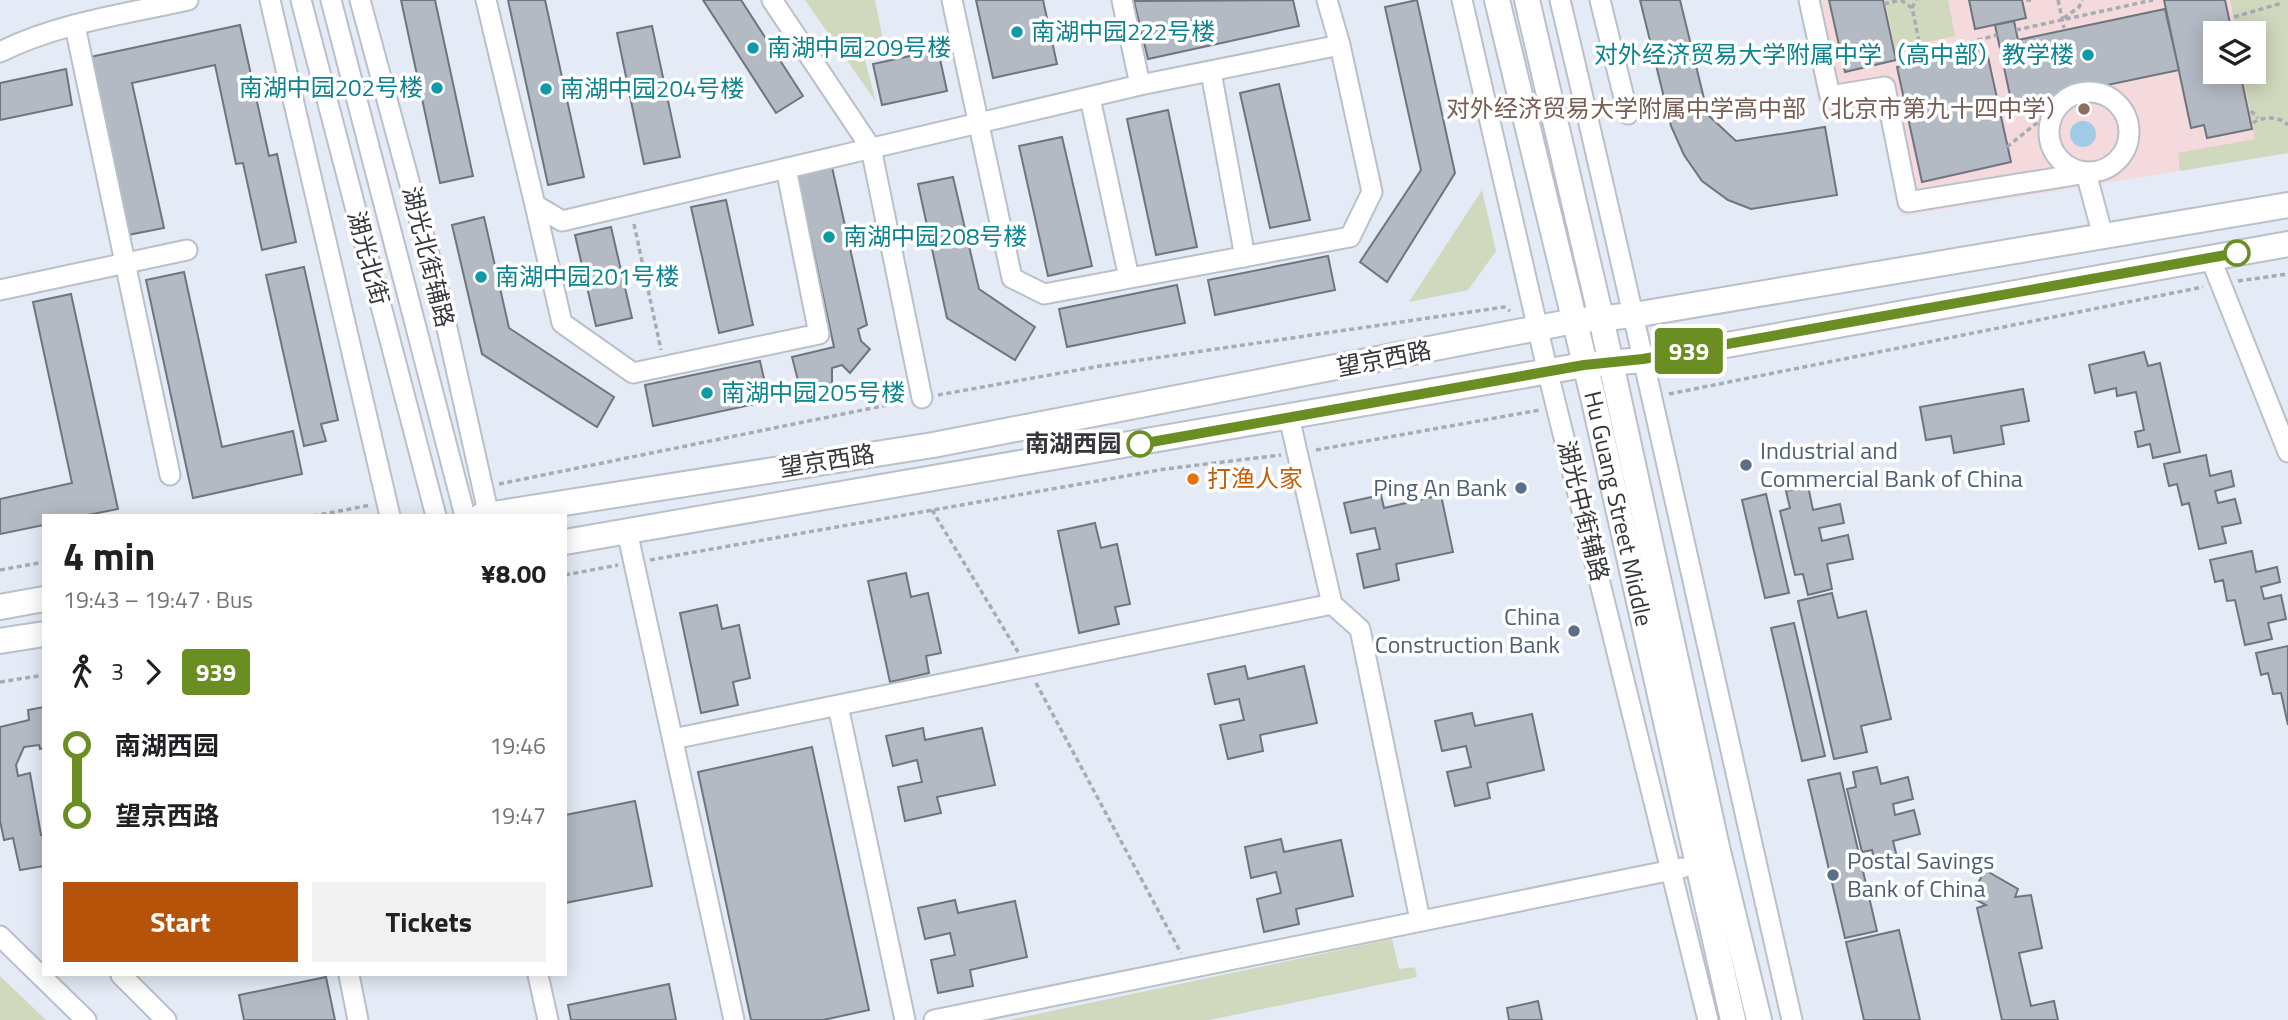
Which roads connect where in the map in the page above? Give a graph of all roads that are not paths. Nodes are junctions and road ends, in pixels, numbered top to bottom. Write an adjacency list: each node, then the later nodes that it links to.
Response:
1 (188, 0): 17 (street)
2 (270, 0): 50 (street)
3 (301, 0): 51 (street, 湖光北街)
4 (331, 0): 52 (street, 湖光北街)
5 (360, 0): 53 (street, 湖光北街辅路)
6 (486, 0): 28 (street)
7 (772, 0): 25 (street)
8 (952, 0): 24 (street)
9 (1122, 0): 21 (street)
10 (1326, 0): 18 (street)
11 (1462, 0): 41 (street, 湖光中街辅路)
12 (1497, 0): 40 (main road, Hu Guang Street Middle)
13 (1527, 0): 39 (main road, Hu Guang Street Middle)
14 (1560, 0): 38 (street)
15 (1600, 0): 23 (street)
16 (1809, 0): 27 (street)
17 (75, 26): 19 (street); 35 (street)
18 (1340, 46): 20 (street); 33 (street)
19 (0, 52)
20 (1210, 72): 21 (street); 33 (street)
21 (1140, 85): 22 (street)
22 (1090, 98): 24 (street); 36 (street)
23 (1628, 114)
24 (978, 124): 25 (street); 36 (street)
25 (871, 148): 26 (street); 46 (street)
26 (786, 168): 28 (street); 28 (street)
27 (2086, 173): 27 (street); 30 (street)
28 (535, 205)
29 (2288, 205): 30 (main road, 望京西路)
30 (2103, 236): 38 (main road, 望京西路)
31 (2288, 244): 34 (main road, 望京西路)
32 (187, 250): 35 (street)
33 (1245, 257): 36 (street)
34 (2210, 257): 42 (main road, 望京西路); 48 (street)
35 (124, 265): 37 (street); 49 (street)
36 (1129, 278)
37 (0, 290)
38 (1634, 315): 39 (main road, 望京西路); 42 (street)
39 (1601, 318): 40 (main road, 望京西路); 43 (main road, Hu Guang Street Middle)
40 (1574, 321): 41 (main road, 望京西路); 44 (main road, Hu Guang Street Middle)
41 (1539, 329): 45 (street, 湖光中街辅路); 54 (main road, 望京西路)
42 (1643, 359): 43 (main road, 望京西路); 81 (street)
43 (1611, 362): 44 (main road, 望京西路); 80 (main road, Hu Guang Street Middle)
44 (1584, 365): 45 (main road, 望京西路); 64 (main road, Hu Guang Street Middle)
45 (1548, 373): 47 (main road, 望京西路); 65 (street, 湖光中街辅路)
46 (922, 398)
47 (1289, 416): 55 (main road, 望京西路); 58 (street)
48 (2288, 452)
49 (170, 475)
50 (390, 514)
51 (435, 514)
52 (464, 514)
53 (486, 514)
54 (499, 514)
55 (627, 531): 56 (main road, 望京西路); 63 (street)
56 (567, 542)
57 (42, 599): 59 (main road)
58 (1332, 604): 62 (street); 66 (street)
59 (0, 607)
60 (42, 634): 61 (main road)
61 (0, 641)
62 (838, 706): 63 (street); 76 (street)
63 (673, 740): 75 (street)
64 (1697, 865): 65 (street); 79 (main road, Hu Guang Street Middle)
65 (1671, 870): 66 (street); 78 (street, 湖光中街辅路)
66 (1420, 920): 77 (street)
67 (0, 936): 71 (street)
68 (122, 976): 72 (street)
69 (348, 976): 73 (street)
70 (538, 976): 74 (street)
71 (86, 1020)
72 (166, 1020)
73 (358, 1020)
74 (548, 1020)
75 (734, 1020)
76 (905, 1020)
77 (934, 1020)
78 (1708, 1020)
79 (1733, 1020)
80 (1759, 1020)
81 (1791, 1020)

